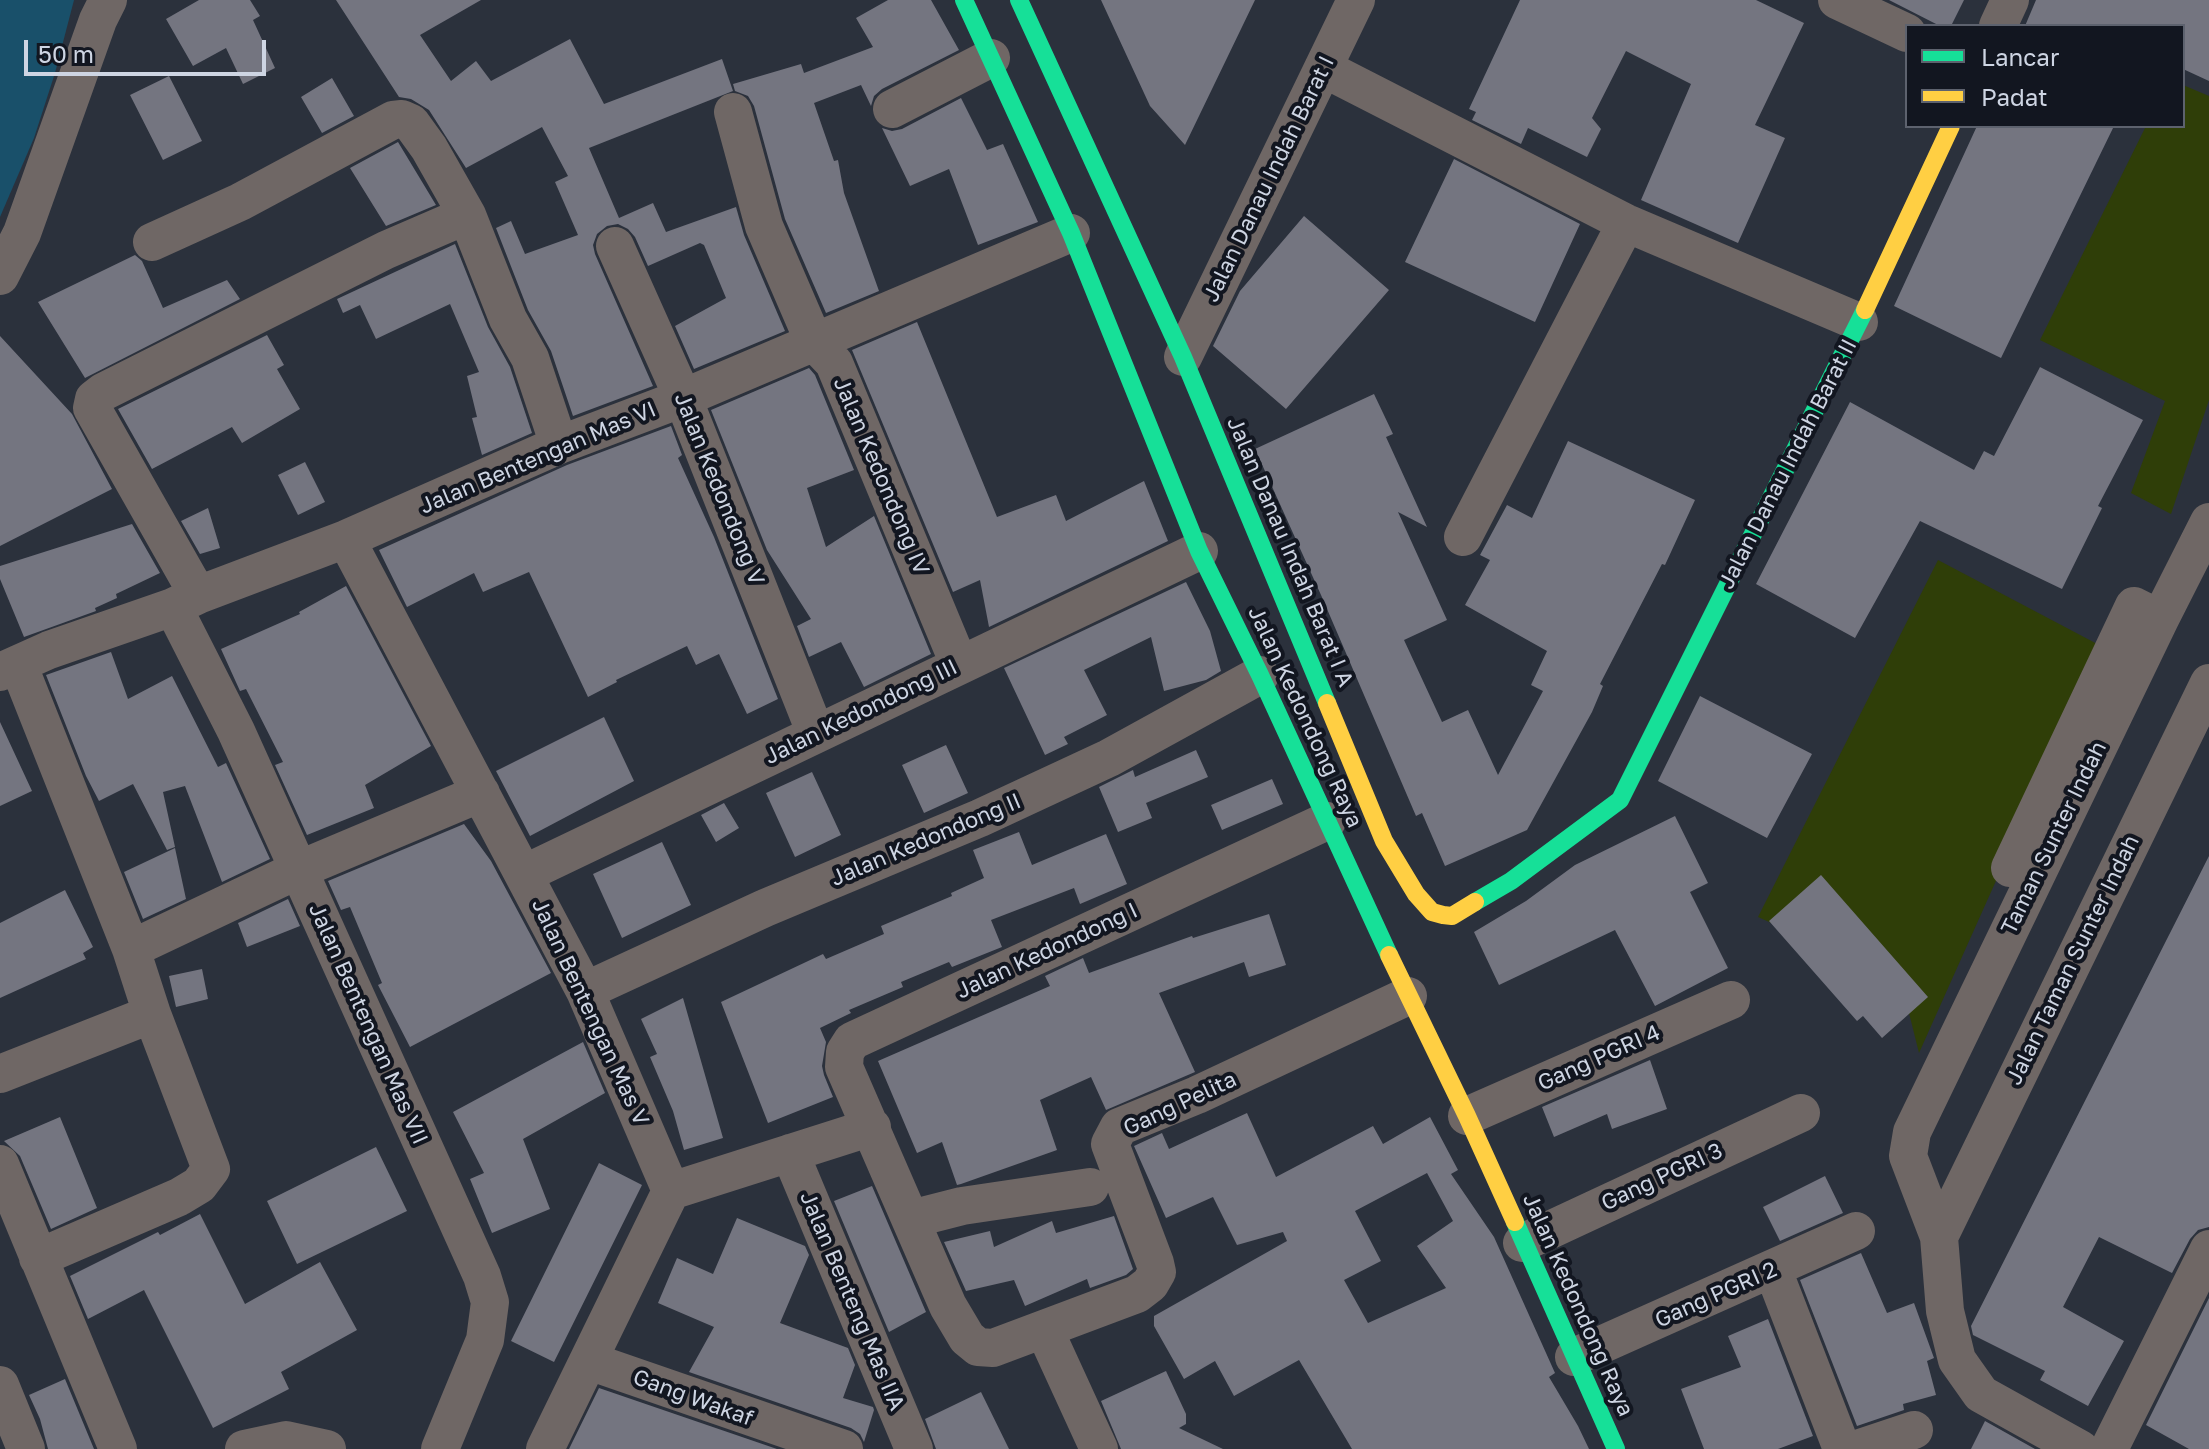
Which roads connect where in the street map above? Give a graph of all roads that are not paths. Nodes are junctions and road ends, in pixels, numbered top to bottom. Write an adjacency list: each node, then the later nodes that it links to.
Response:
1 (108, 0): 19 (street)
2 (964, 0): 9 (street, Jalan Kedondong Raya)
3 (1019, 0): 22 (street, Jalan Danau Indah Barat I A)
4 (1356, 0): 10 (street, Jalan Danau Indah Barat I)
5 (1837, 0): 8 (street)
6 (2010, 0): 7 (street)
7 (1999, 24)
8 (1905, 32)
9 (991, 58): 11 (street); 16 (street, Jalan Kedondong Raya)
10 (1323, 68): 15 (street); 22 (street, Jalan Danau Indah Barat I)
11 (892, 109)
12 (733, 112): 21 (street, Jalan Kedondong IV)
13 (1950, 128): 20 (street, Jalan Danau Indah Barat II)
14 (467, 215): 17 (street); 24 (street); 29 (street, Jalan Bentengan Mas VII)
15 (1626, 223): 20 (street); 26 (street)
16 (1071, 233): 21 (street, Jalan Bentengan Mas VI); 28 (street, Jalan Kedondong Raya)
17 (152, 242)
18 (615, 246): 23 (street, Jalan Kedondong V)
19 (0, 276)
20 (1859, 322): 36 (street, Jalan Danau Indah Barat II)
21 (814, 342): 23 (street, Jalan Bentengan Mas VI); 30 (street, Jalan Kedondong IV)
22 (1183, 357): 36 (street, Jalan Danau Indah Barat I A)
23 (683, 398): 24 (street, Jalan Bentengan Mas VI); 34 (street, Jalan Kedondong V)
24 (559, 445): 27 (street, Jalan Bentengan Mas VI)
25 (2209, 522): 55 (street, Taman Sunter Indah)
26 (1463, 537)
27 (346, 539): 29 (street, Jalan Bentengan Mas VI); 35 (street, Jalan Bentengan Mas V)
28 (1199, 551): 30 (street, Jalan Kedondong III); 32 (street, Jalan Kedondong Raya)
29 (185, 601): 31 (street, Jalan Bentengan Mas VI); 38 (street, Jalan Bentengan Mas VII)
30 (959, 664): 34 (street, Jalan Kedondong III)
31 (9, 668): 40 (street)
32 (1260, 675): 37 (street, Jalan Kedondong Raya); 41 (street, Jalan Kedondong II)
33 (2209, 683): 55 (street, Jalan Taman Sunter Indah)
34 (816, 734): 39 (street, Jalan Kedondong III)
35 (481, 793): 38 (street); 39 (street, Jalan Bentengan Mas V)
36 (1620, 800)
37 (1327, 821): 42 (street, Jalan Kedondong Raya); 48 (street, Jalan Kedondong I)
38 (298, 870): 40 (street); 69 (street, Jalan Bentengan Mas VII)
39 (524, 874): 41 (street, Jalan Bentengan Mas V)
40 (131, 949): 44 (street)
41 (585, 991): 52 (street, Jalan Bentengan Mas V)
42 (1408, 996): 47 (street, Jalan Kedondong Raya); 60 (street, Gang Pelita)
43 (1731, 1000): 47 (street, Gang PGRI 4)
44 (152, 1014): 45 (street); 58 (street)
45 (0, 1074)
46 (1801, 1113): 56 (street, Gang PGRI 3)
47 (1467, 1116): 56 (street, Jalan Kedondong Raya)
48 (872, 1127): 49 (street); 53 (street, Jalan Kedondong I)
49 (790, 1153): 52 (street); 72 (street, Jalan Benteng Mas IIA)
50 (0, 1164): 58 (street)
51 (1090, 1187): 53 (street)
52 (671, 1191): 62 (street)
53 (911, 1219): 60 (street, Jalan Kedondong I)
54 (1856, 1231): 59 (street, Gang PGRI 2)
55 (1939, 1237): 77 (street)
56 (1522, 1243): 61 (street, Jalan Kedondong Raya)
57 (2209, 1249): 78 (street)
58 (38, 1258): 66 (street)
59 (1773, 1270): 61 (street, Gang PGRI 2); 75 (street)
60 (1044, 1329): 73 (street)
61 (1574, 1357): 74 (street, Jalan Kedondong Raya)
62 (589, 1361): 70 (street); 71 (street, Gang Wakaf)
63 (0, 1385): 65 (street)
64 (1914, 1430): 76 (street)
65 (26, 1449)
66 (118, 1449)
67 (244, 1449): 68 (street)
68 (327, 1449)
69 (440, 1449)
70 (545, 1449)
71 (844, 1449)
72 (914, 1449)
73 (1099, 1449)
74 (1616, 1449)
75 (1842, 1449)
76 (1857, 1449)
77 (2080, 1449)
78 (2109, 1449)

